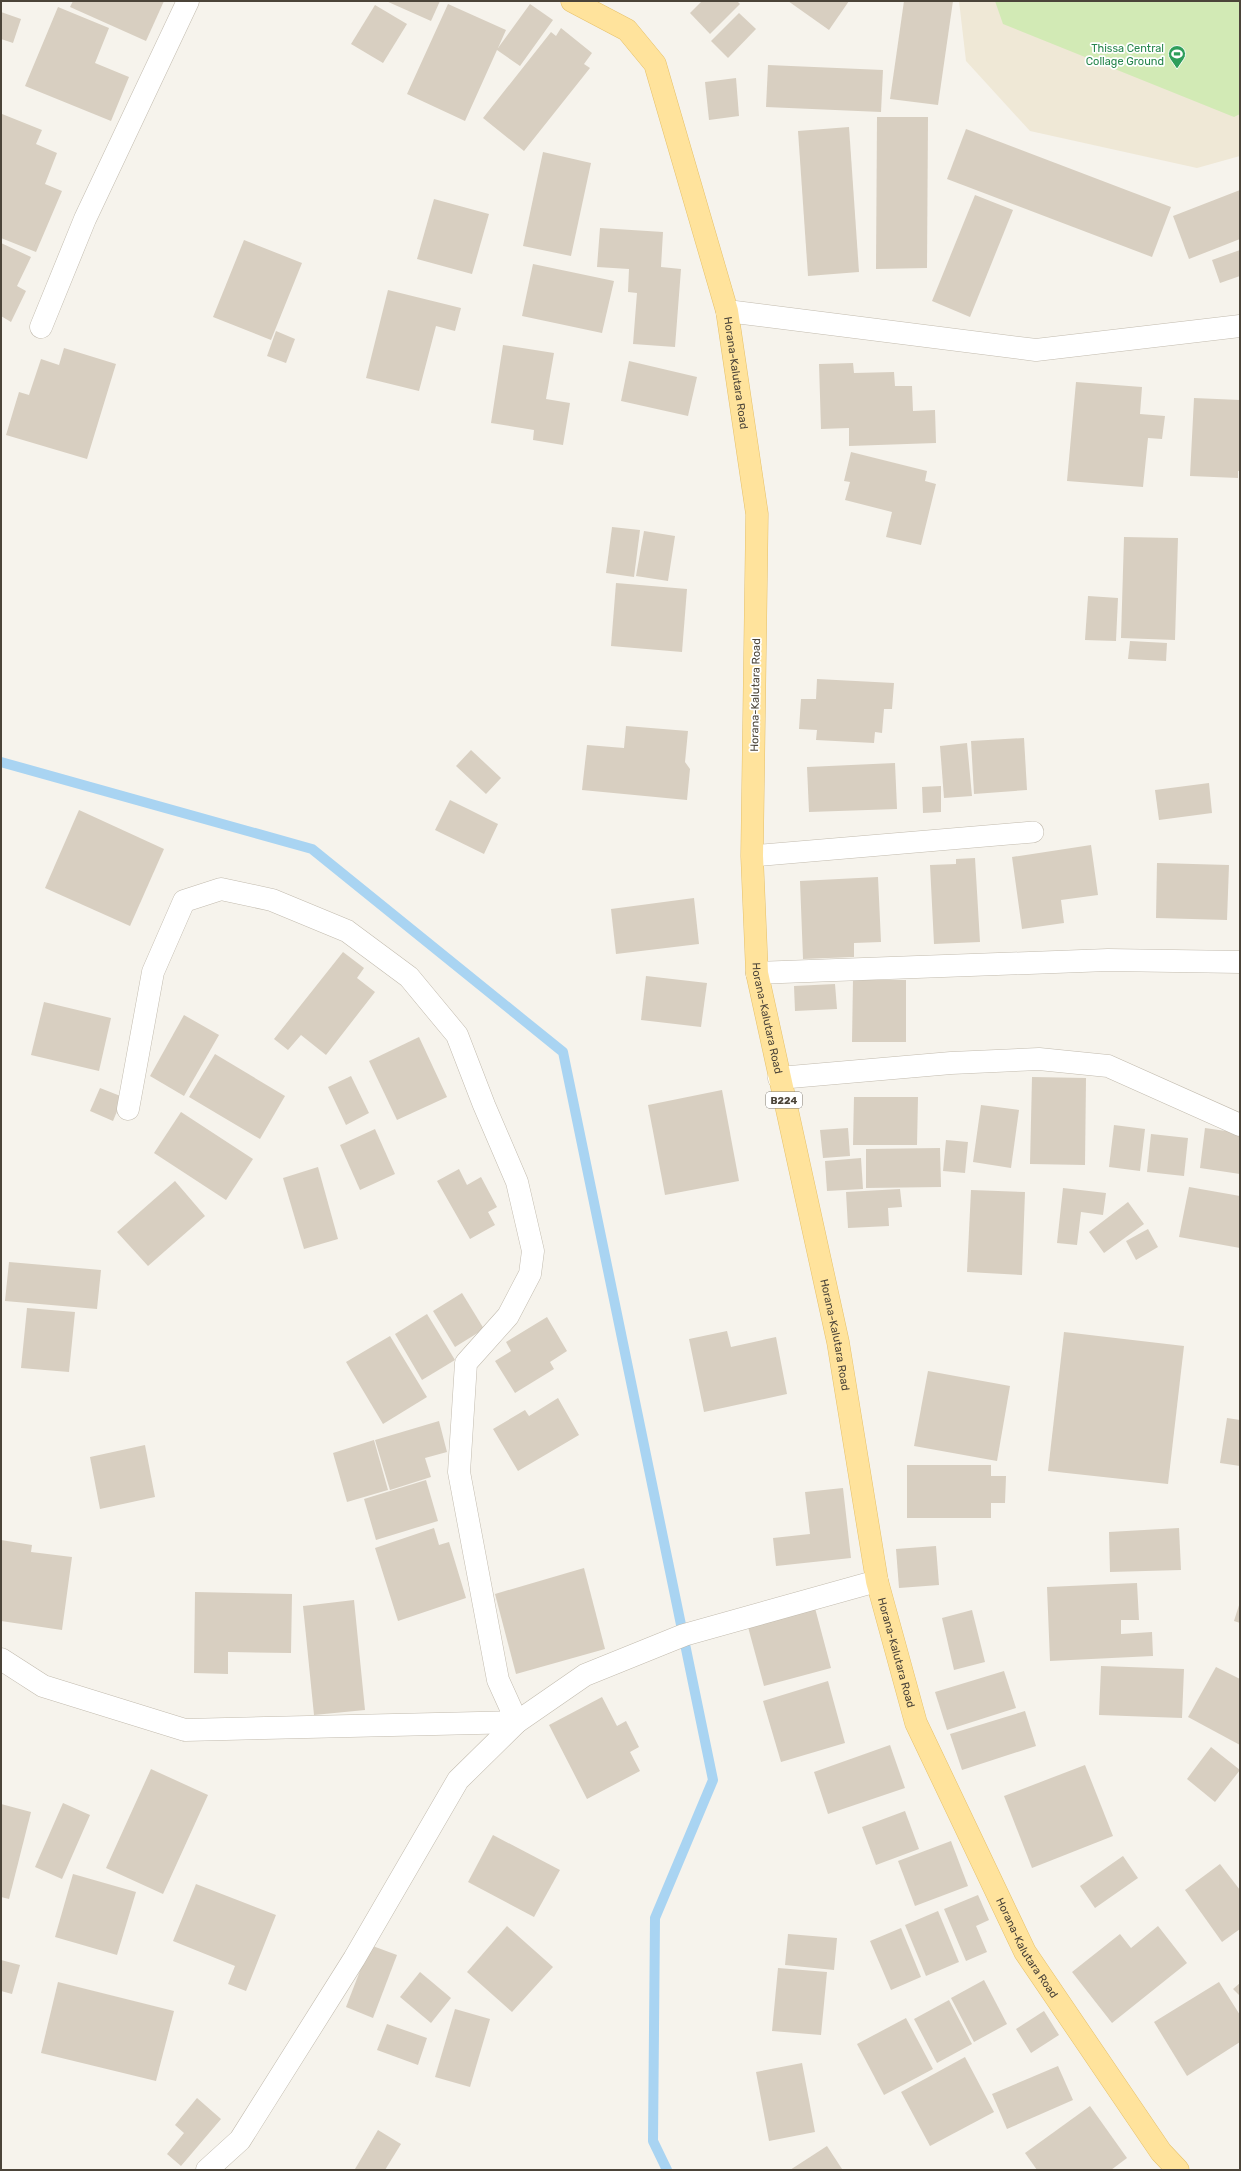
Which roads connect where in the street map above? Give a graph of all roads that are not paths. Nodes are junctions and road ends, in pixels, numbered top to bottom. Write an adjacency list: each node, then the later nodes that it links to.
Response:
1 (188, 1): 5 (street)
2 (572, 1): 3 (main road, Horana-Kalutara Road / B224)
3 (727, 311): 4 (street); 7 (main road, Horana-Kalutara Road / B224)
4 (1240, 326)
5 (41, 327)
6 (1032, 832): 7 (lane)
7 (752, 856): 9 (main road, Horana-Kalutara Road / B224)
8 (1240, 962): 9 (street)
9 (757, 973): 10 (main road, Horana-Kalutara Road / B224)
10 (779, 1078): 12 (street); 13 (main road, Horana-Kalutara Road / B224)
11 (128, 1109): 15 (street)
12 (1240, 1125)
13 (877, 1581): 15 (street); 17 (main road, Horana-Kalutara Road / B224)
14 (1, 1659): 15 (street)
15 (517, 1722): 16 (street)
16 (207, 2170)
17 (1178, 2170)

